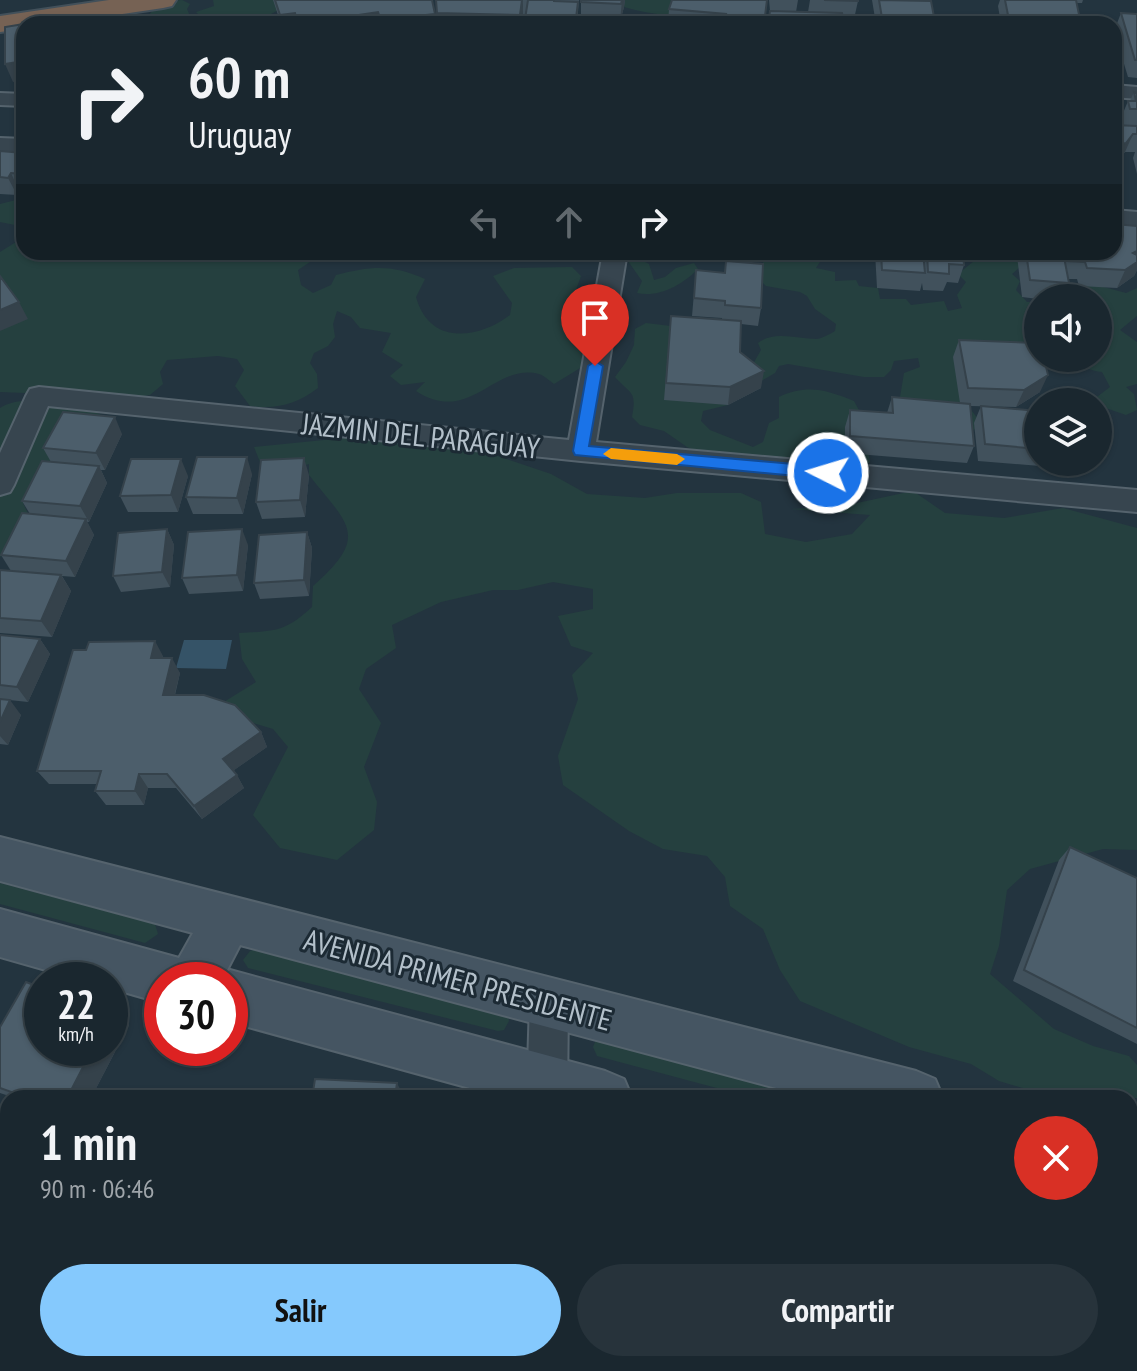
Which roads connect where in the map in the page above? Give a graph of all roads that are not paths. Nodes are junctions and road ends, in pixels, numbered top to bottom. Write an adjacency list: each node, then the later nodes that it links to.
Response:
1 (99, 0): 3 (highway)
2 (163, 0): 4 (highway)
3 (0, 14)
4 (54, 16)
5 (614, 260): 6 (street)
6 (581, 451): 7 (street, JAZMIN DEL PARAGUAY); 8 (street, JAZMIN DEL PARAGUAY)
7 (0, 485)
8 (1137, 501)
9 (0, 859): 10 (main road, AVENIDA PRIMER PRESIDENTE)
10 (227, 918): 12 (main road); 15 (main road, AVENIDA PRIMER PRESIDENTE)
11 (0, 933): 13 (main road)
12 (204, 962)
13 (144, 973)
14 (248, 1001): 16 (main road)
15 (549, 1003): 16 (street); 17 (main road, AVENIDA PRIMER PRESIDENTE)
16 (546, 1090)
17 (885, 1090)

